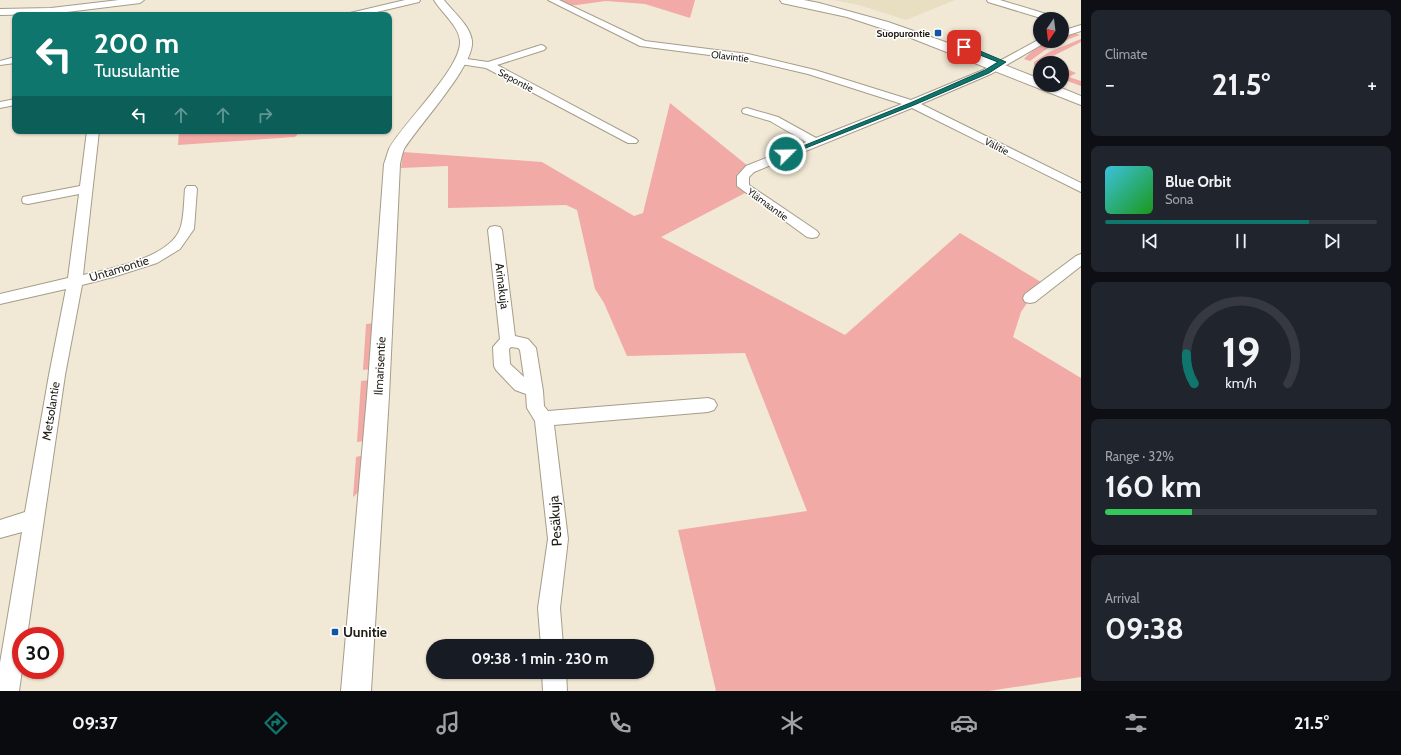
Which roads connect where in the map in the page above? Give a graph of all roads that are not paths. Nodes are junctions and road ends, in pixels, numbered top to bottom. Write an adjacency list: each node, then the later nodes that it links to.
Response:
1 (140, 0): 8 (street)
2 (416, 0): 11 (street)
3 (439, 0): 16 (street)
4 (552, 0): 27 (street, Olavintie)
5 (786, 0): 18 (main road)
6 (808, 0): 18 (main road)
7 (992, 0): 12 (street)
8 (114, 2): 9 (street); 10 (street)
9 (0, 12)
10 (112, 12)
11 (366, 12)
12 (1033, 13)
13 (1033, 46): 18 (street)
14 (541, 48): 19 (street)
15 (12, 61): 17 (street)
16 (460, 61): 19 (street, Sepontie); 52 (street, Ilmarisentie)
17 (3, 63)
18 (999, 64): 20 (main road); 21 (main road); 27 (street, Ylämaantie)
19 (489, 65): 31 (street, Sepontie)
20 (1033, 75)
21 (1033, 81)
22 (1069, 88): 24 (main road)
23 (1058, 92): 25 (main road)
24 (1081, 93)
25 (1081, 101)
26 (12, 103): 28 (street)
27 (912, 104): 32 (street, Ylämaantie); 33 (street, Välitie)
28 (0, 105)
29 (747, 111): 32 (street)
30 (93, 134): 34 (street, Metsolantie)
31 (632, 141)
32 (815, 142): 38 (street, Ylämaantie)
33 (1081, 188)
34 (86, 189): 36 (street); 40 (street, Metsolantie)
35 (191, 189): 40 (street, Untamontie)
36 (28, 200)
37 (495, 230): 43 (street, Arinakuja)
38 (812, 234)
39 (1081, 259): 41 (street)
40 (75, 282): 42 (street, Untamontie); 47 (street, Metsolantie)
41 (1030, 298)
42 (0, 299)
43 (508, 341): 44 (street, Pesäkuja); 44 (street)
44 (535, 391): 46 (street, Pesäkuja)
45 (708, 405): 46 (street)
46 (544, 419): 49 (street, Pesäkuja)
47 (34, 519): 48 (street); 51 (street, Metsolantie)
48 (0, 529)
49 (551, 639)
50 (554, 679): 53 (street)
51 (7, 691)
52 (356, 691)
53 (555, 691)

